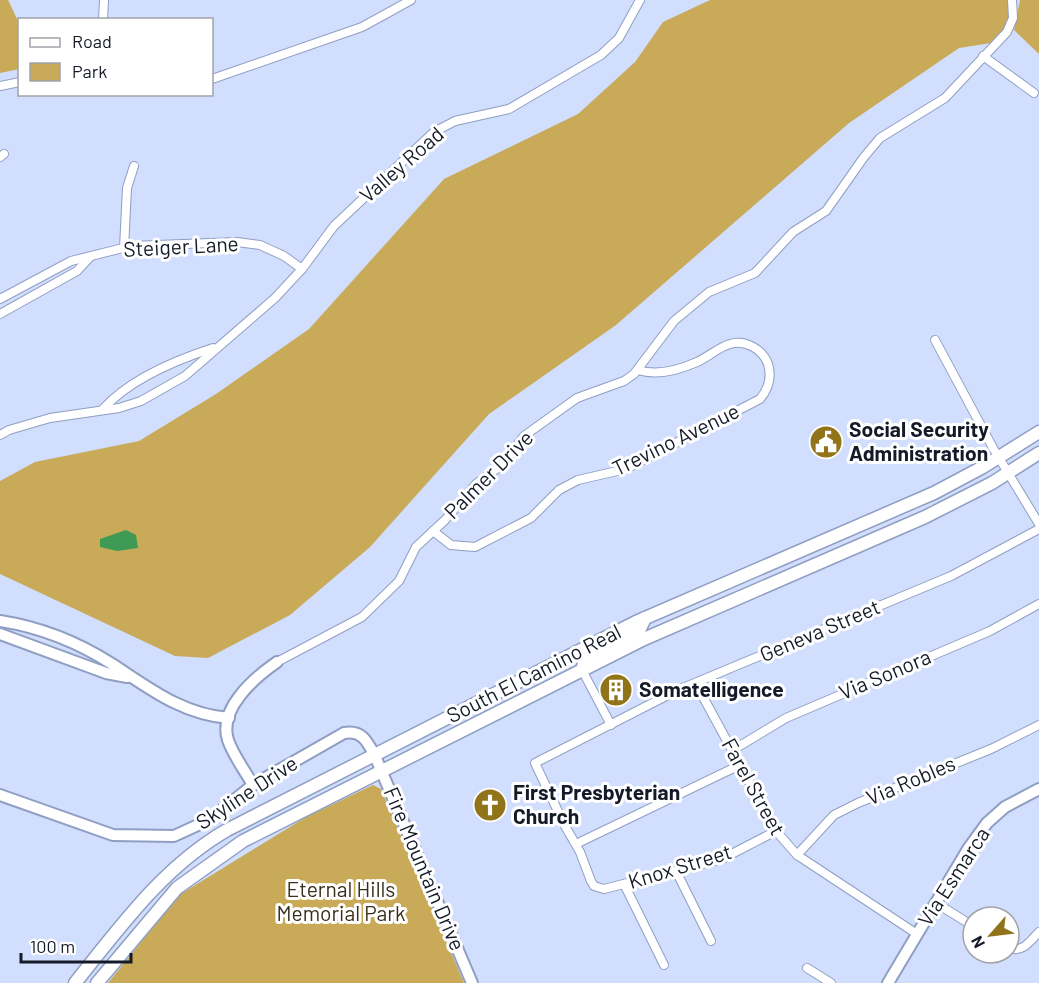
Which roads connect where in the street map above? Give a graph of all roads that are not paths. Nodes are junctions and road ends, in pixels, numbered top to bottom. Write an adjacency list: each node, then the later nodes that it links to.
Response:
1 (104, 0): 5 (street)
2 (411, 0): 7 (street)
3 (640, 0): 14 (street, Valley Road)
4 (1012, 0): 6 (street, Palmer Drive)
5 (102, 18)
6 (983, 56): 10 (street); 19 (street, Palmer Drive)
7 (213, 79)
8 (18, 82): 9 (street)
9 (0, 86)
10 (1034, 93)
11 (134, 166): 12 (street)
12 (124, 248): 13 (street, Steiger Lane); 14 (street, Steiger Lane)
13 (91, 256): 15 (street, Steiger Lane); 16 (street, Steiger Lane)
14 (302, 269): 18 (street, Valley Road)
15 (0, 299)
16 (0, 314)
17 (935, 340): 24 (street)
18 (214, 348): 20 (street, Valley Road); 20 (street, Valley Road)
19 (638, 370): 28 (street, Palmer Drive); 28 (street, Trevino Avenue)
20 (103, 409): 22 (street, Valley Road)
21 (1039, 432): 24 (main road, South El Camino Real)
22 (0, 435)
23 (1039, 453): 25 (main road, South El Camino Real)
24 (999, 458): 25 (street); 30 (main road, South El Camino Real)
25 (1008, 473): 26 (street); 34 (main road, South El Camino Real)
26 (1039, 524)
27 (1039, 529): 36 (street, Geneva Street)
28 (433, 531): 33 (street, Palmer Drive)
29 (1039, 604): 40 (street, Via Sonora)
30 (645, 618): 34 (main road); 41 (main road, South El Camino Real)
31 (0, 621): 35 (street)
32 (0, 634): 35 (street)
33 (277, 662): 37 (street, Palmer Drive)
34 (582, 670): 38 (street); 43 (main road, South El Camino Real)
35 (131, 678): 37 (street)
36 (696, 684): 38 (street, Geneva Street); 40 (street, Farel Street)
37 (229, 718): 44 (street)
38 (611, 725): 48 (street, Geneva Street)
39 (1039, 725): 49 (street, Via Robles)
40 (733, 750): 42 (street, Farel Street)
41 (375, 756): 43 (street, Fire Mountain Drive); 44 (street, Skyline Drive); 60 (main road, South El Camino Real)
42 (740, 765): 47 (street, Farel Street); 48 (street)
43 (382, 771): 61 (main road, South El Camino Real); 62 (street, Fire Mountain Drive)
44 (253, 785): 46 (street, Skyline Drive)
45 (1039, 789): 52 (street, Via Esmarca)
46 (0, 795)
47 (776, 831): 49 (street, Farel Street); 50 (street, Knox Street)
48 (576, 844): 51 (street)
49 (797, 855): 55 (street, Farel Street)
50 (676, 871): 51 (street, Knox Street); 56 (street)
51 (620, 885): 58 (street)
52 (936, 903): 53 (street); 55 (street, Via Esmarca)
53 (961, 919)
54 (1039, 932): 57 (street)
55 (917, 934): 64 (street, Via Esmarca)
56 (711, 941)
57 (1021, 948)
58 (664, 965)
59 (807, 968): 63 (street)
60 (75, 983)
61 (97, 983)
62 (472, 983)
63 (831, 983)
64 (888, 983)

